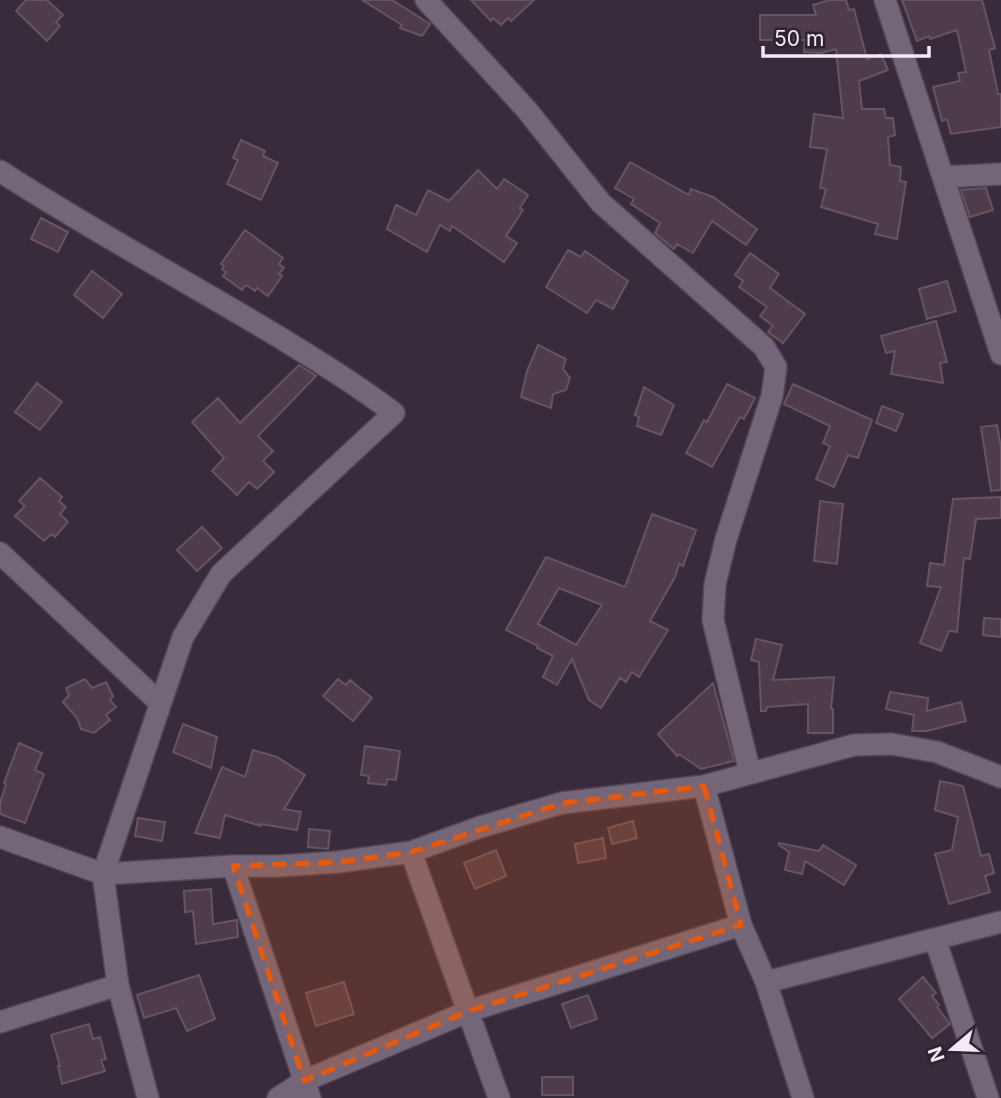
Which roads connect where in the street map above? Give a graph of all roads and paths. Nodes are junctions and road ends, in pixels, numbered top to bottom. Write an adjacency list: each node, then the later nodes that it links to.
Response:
1 (426, 0): 9 (street)
2 (885, 0): 5 (street)
3 (0, 171): 8 (street)
4 (1001, 174): 5 (street)
5 (943, 177): 6 (street)
6 (1001, 354)
7 (0, 553): 8 (street)
8 (160, 703): 15 (street)
9 (750, 774): 10 (street); 11 (street)
10 (1001, 777)
11 (704, 786): 13 (street); 17 (street)
12 (0, 837): 15 (street)
13 (411, 852): 14 (street); 21 (street)
14 (233, 866): 15 (street); 23 (street)
15 (103, 874): 20 (street)
16 (1001, 922): 18 (street)
17 (741, 925): 19 (street); 21 (street)
18 (935, 939): 19 (street); 28 (street)
19 (766, 982): 27 (street)
20 (118, 985): 22 (street); 24 (street)
21 (469, 1011): 23 (street); 26 (street)
22 (0, 1022)
23 (307, 1089): 25 (street)
24 (148, 1098)
25 (278, 1098)
26 (499, 1098)
27 (803, 1098)
28 (988, 1098)

